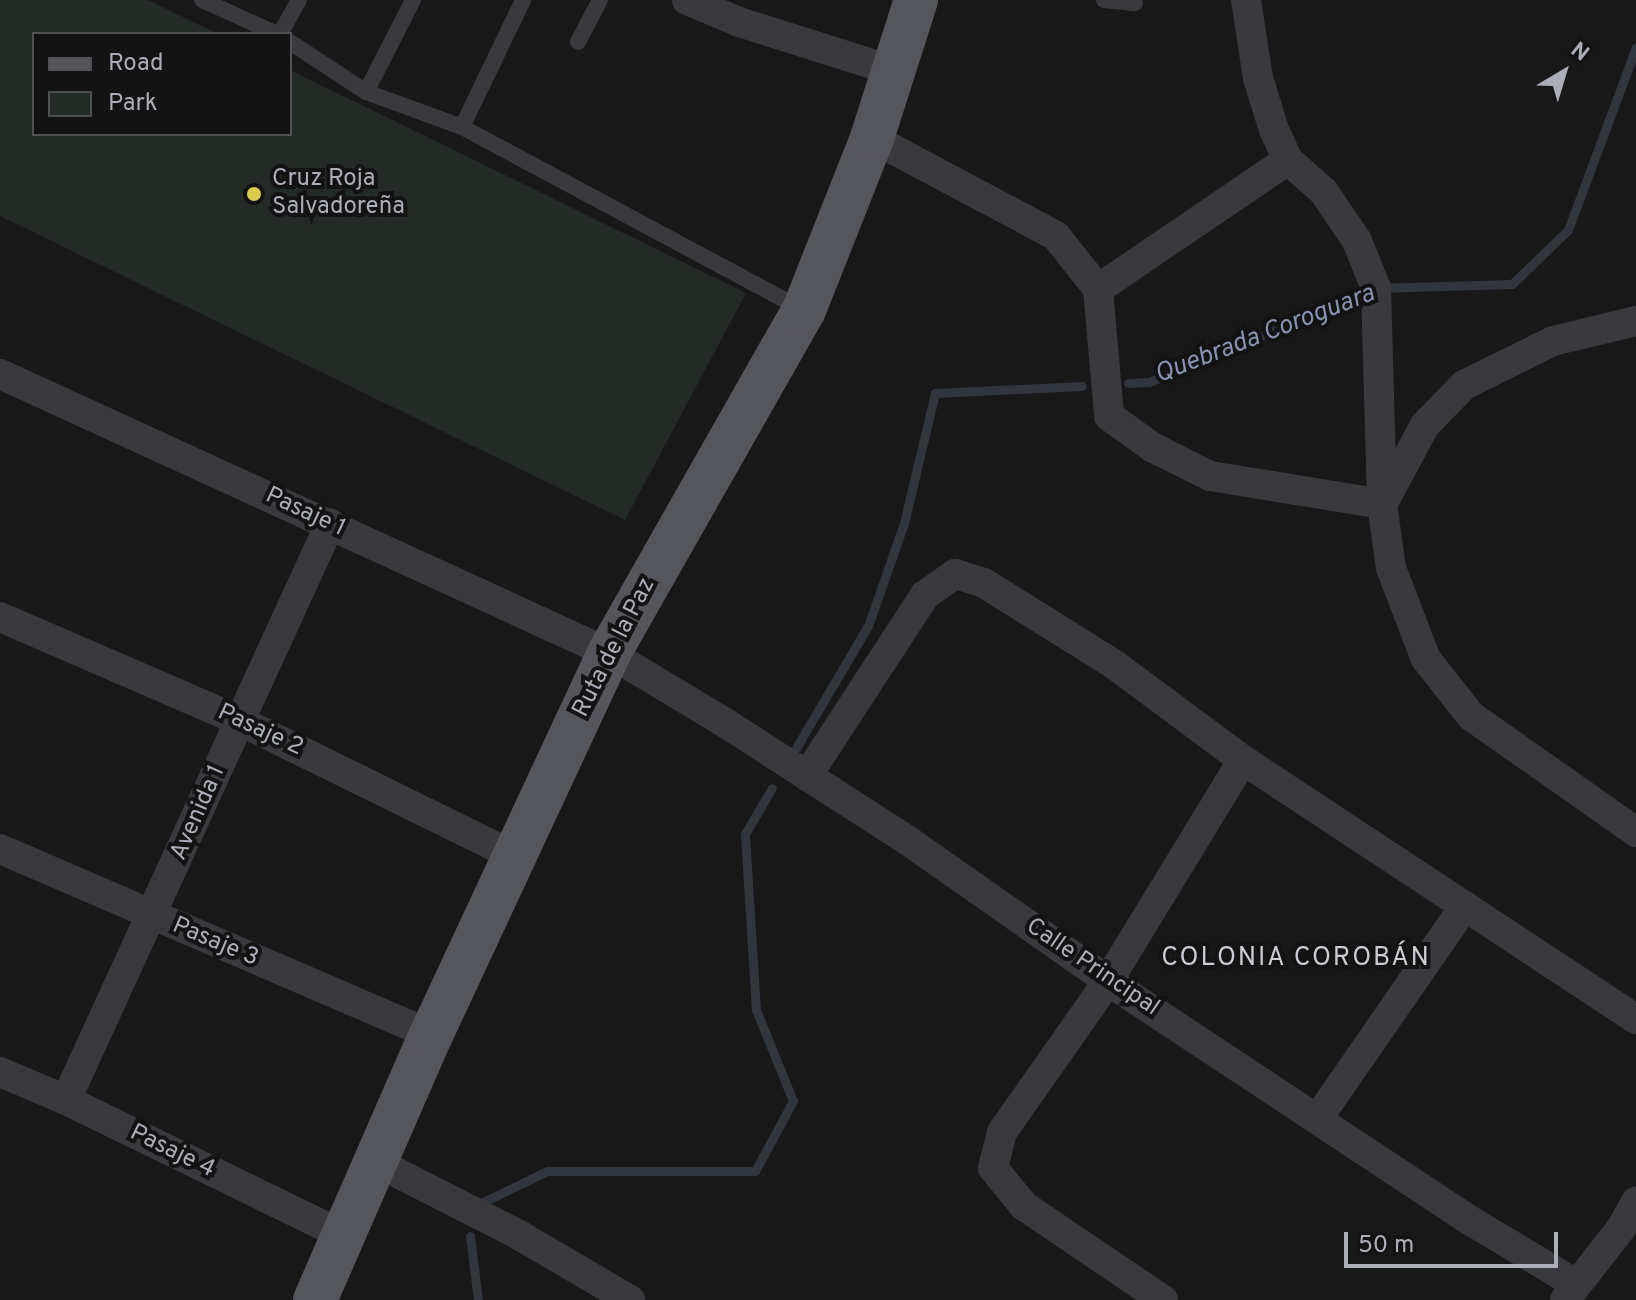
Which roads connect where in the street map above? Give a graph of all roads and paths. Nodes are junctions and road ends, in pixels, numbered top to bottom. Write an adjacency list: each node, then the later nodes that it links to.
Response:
1 (202, 0): 11 (lane)
2 (299, 0): 12 (lane)
3 (413, 0): 16 (lane)
4 (523, 0): 17 (lane)
5 (600, 0): 13 (lane)
6 (687, 0): 15 (street)
7 (916, 0): 15 (main road, Ruta de la Paz)
8 (1104, 0): 10 (lane)
9 (1246, 0): 19 (street)
10 (1135, 3)
11 (274, 32)
12 (280, 32)
13 (578, 42)
14 (292, 43): 16 (lane)
15 (894, 71): 18 (main road, Ruta de la Paz)
16 (366, 92): 17 (lane)
17 (462, 127): 21 (lane)
18 (872, 138): 20 (street); 21 (main road, Ruta de la Paz)
19 (1288, 160): 20 (street); 24 (street)
20 (1098, 289): 24 (street)
21 (804, 310): 27 (main road, Ruta de la Paz)
22 (1636, 321): 24 (street)
23 (0, 374): 25 (street, Pasaje 1)
24 (1382, 504): 31 (street)
25 (330, 524): 27 (street, Pasaje 1); 28 (street, Avenida 1)
26 (0, 617): 28 (street, Pasaje 2)
27 (609, 653): 30 (street, Calle Principal); 33 (main road, Ruta de la Paz)
28 (240, 721): 33 (street, Pasaje 2); 35 (street, Avenida 1)
29 (1243, 760): 30 (street); 34 (street); 36 (street)
30 (807, 776): 36 (street, Calle Principal)
31 (1636, 832)
32 (0, 849): 35 (street, Pasaje 3)
33 (514, 856): 38 (main road, Ruta de la Paz)
34 (1465, 906): 37 (street); 41 (street)
35 (153, 917): 38 (street, Pasaje 3); 40 (street, Avenida 1)
36 (1108, 981): 41 (street, Calle Principal); 48 (street)
37 (1636, 1019)
38 (431, 1035): 42 (main road, Ruta de la Paz)
39 (0, 1072): 40 (street, Pasaje 4)
40 (66, 1100): 44 (street, Pasaje 4)
41 (1318, 1118): 45 (street, Calle Principal)
42 (376, 1162): 44 (main road, Ruta de la Paz); 47 (street)
43 (1636, 1202): 45 (street)
44 (343, 1235): 46 (main road, Ruta de la Paz)
45 (1570, 1292)
46 (321, 1296)
47 (630, 1300)
48 (1163, 1300)

